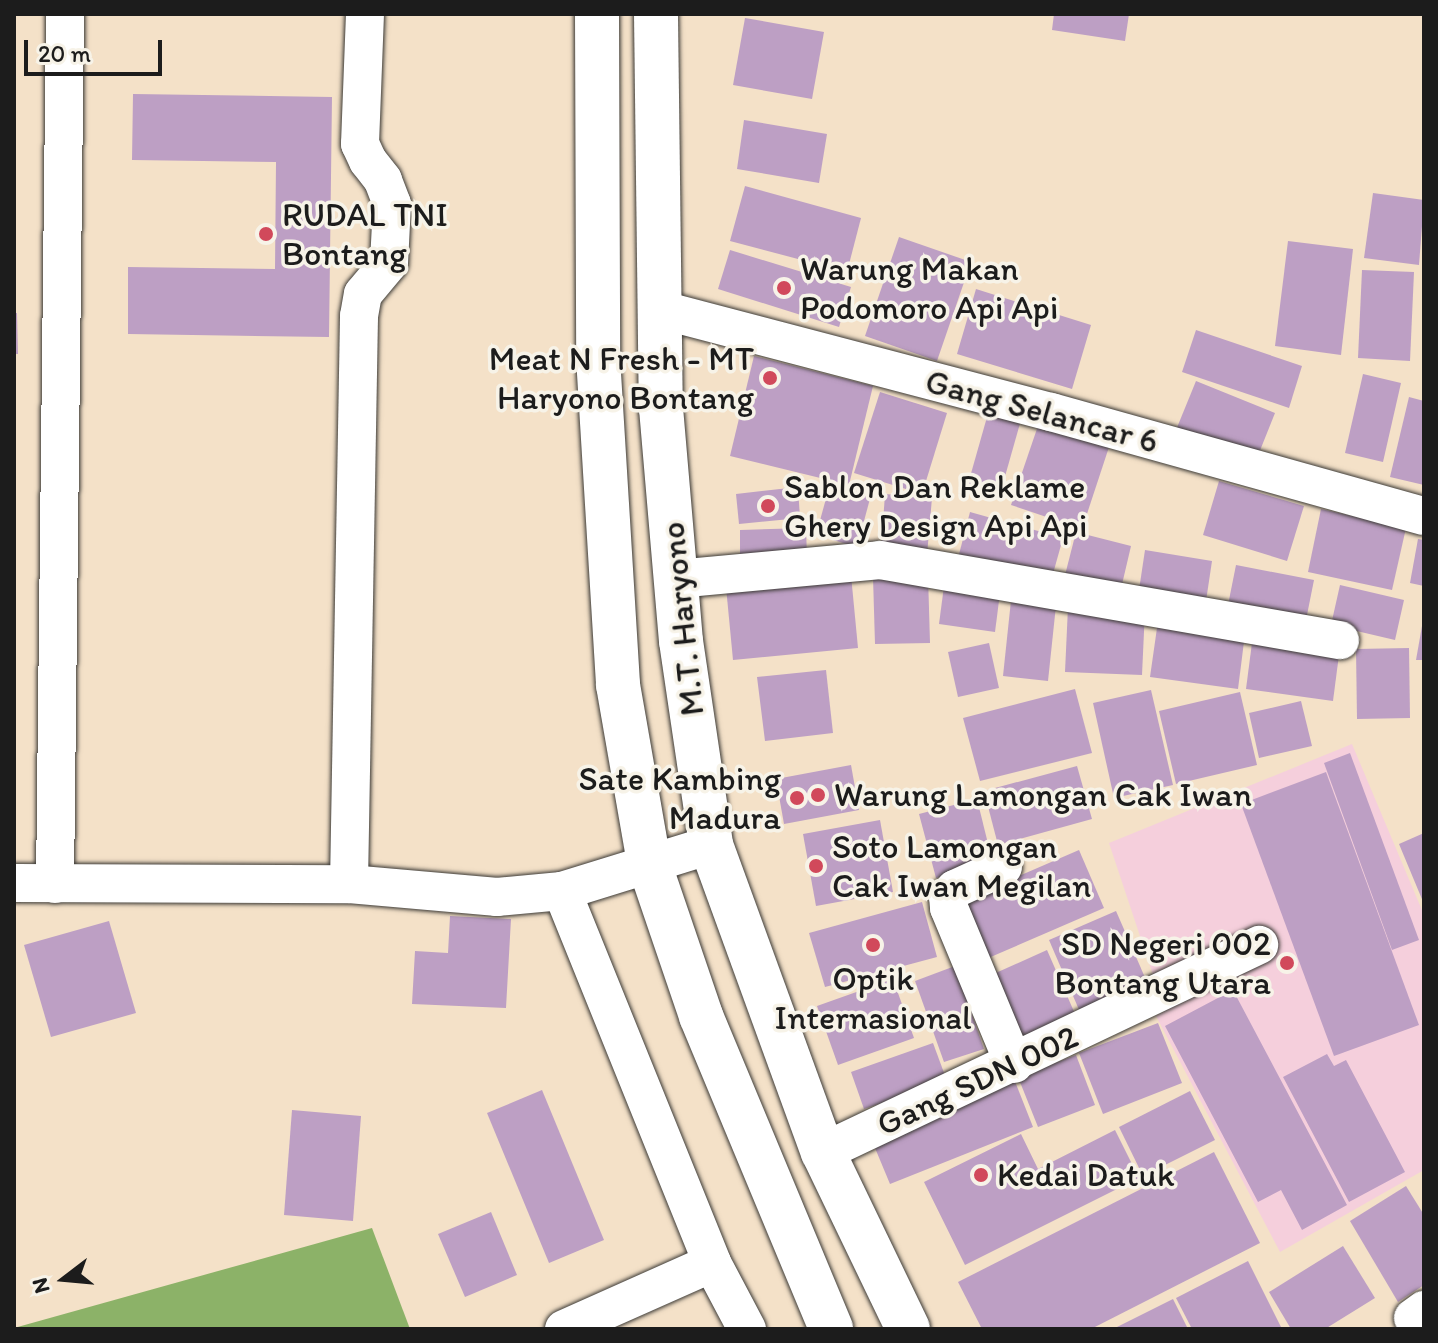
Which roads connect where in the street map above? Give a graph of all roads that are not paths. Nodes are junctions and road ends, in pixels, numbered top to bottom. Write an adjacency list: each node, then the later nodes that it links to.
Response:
1 (65, 14): 13 (street)
2 (365, 14): 14 (street)
3 (597, 14): 10 (main road, M.T. Haryono)
4 (656, 14): 5 (main road, M.T. Haryono)
5 (658, 309): 6 (street, Gang Selancar 6); 7 (main road, M.T. Haryono)
6 (1424, 516)
7 (676, 579): 8 (street); 9 (main road, M.T. Haryono)
8 (1340, 640)
9 (711, 845): 10 (street); 18 (main road, M.T. Haryono)
10 (649, 863): 15 (street); 22 (main road, M.T. Haryono)
11 (1003, 867): 17 (street)
12 (14, 883): 13 (street)
13 (55, 884): 14 (street)
14 (349, 884): 15 (street)
15 (562, 891): 19 (street)
16 (1259, 945): 17 (street, Gang SDN 002)
17 (1014, 1064): 18 (street, Gang SDN 002)
18 (823, 1152): 23 (main road, M.T. Haryono)
19 (712, 1263): 20 (street); 21 (street)
20 (564, 1329)
21 (747, 1329)
22 (831, 1329)
23 (908, 1329)

